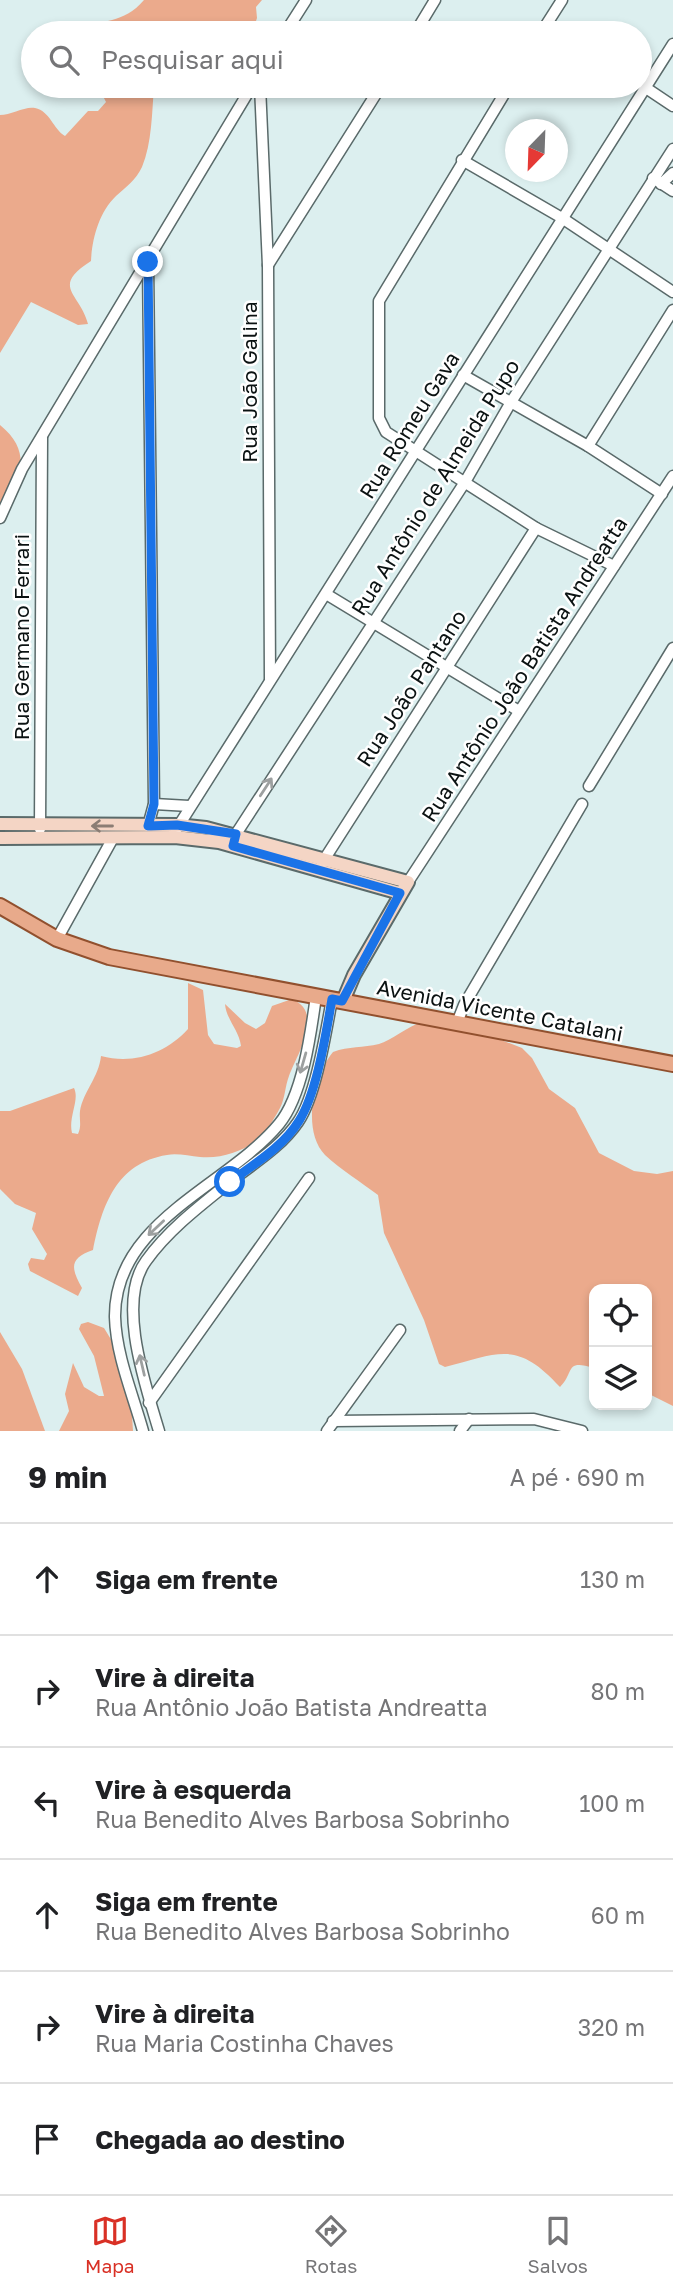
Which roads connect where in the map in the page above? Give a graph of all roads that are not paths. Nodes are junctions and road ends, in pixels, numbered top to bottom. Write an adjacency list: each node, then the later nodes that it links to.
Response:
1 (306, 0): 4 (street)
2 (435, 0): 5 (street)
3 (562, 0): 6 (street)
4 (293, 21)
5 (422, 21)
6 (549, 21)
7 (673, 44): 8 (street, Rua Romeu Gava)
8 (652, 78)
9 (652, 92): 15 (street)
10 (245, 98): 23 (street)
11 (261, 98): 24 (street, Rua João Galina)
12 (374, 98): 24 (street)
13 (501, 98): 17 (street)
14 (640, 98): 21 (street, Rua Romeu Gava)
15 (673, 106)
16 (673, 149): 19 (street, Rua Antônio de Almeida Pupo)
17 (462, 160): 21 (street); 31 (street)
18 (673, 173): 19 (street)
19 (657, 181): 20 (street); 22 (street, Rua Antônio de Almeida Pupo)
20 (673, 191)
21 (562, 218): 22 (street); 27 (street, Rua Romeu Gava)
22 (609, 248): 25 (street); 28 (street, Rua Antônio de Almeida Pupo)
23 (148, 262): 29 (street); 45 (street)
24 (268, 266): 42 (street, Rua João Galina)
25 (673, 292)
26 (673, 310): 30 (street)
27 (463, 375): 28 (street); 31 (street, Rua Romeu Gava)
28 (511, 402): 30 (street); 33 (street, Rua Antônio de Almeida Pupo)
29 (42, 437): 35 (street); 50 (street, Rua Germano Ferrari)
30 (588, 446): 34 (street)
31 (418, 452): 33 (street); 38 (street, Rua Romeu Gava)
32 (673, 476): 34 (street, Rua Antônio João Batista Andreatta)
33 (465, 482): 36 (street); 39 (street, Rua Antônio de Almeida Pupo)
34 (662, 494): 37 (street, Rua Antônio João Batista Andreatta)
35 (0, 518)
36 (536, 528): 37 (street); 41 (street, Rua João Pantano)
37 (614, 566): 43 (street, Rua Antônio João Batista Andreatta)
38 (326, 594): 39 (street); 42 (street, Rua Romeu Gava)
39 (372, 622): 41 (street); 54 (street, Rua Antônio de Almeida Pupo, one-way to 39)
40 (673, 648): 44 (street)
41 (448, 667): 43 (street); 55 (street, Rua João Pantano)
42 (270, 679): 47 (street, Rua Romeu Gava)
43 (519, 711): 56 (street, Rua Antônio João Batista Andreatta)
44 (589, 786)
45 (154, 804): 47 (street); 49 (street)
46 (582, 804): 62 (street)
47 (189, 806): 51 (street, Rua Romeu Gava)
48 (0, 824): 50 (street)
49 (148, 826): 50 (street, one-way to 50); 51 (street)
50 (40, 831): 52 (street); 53 (street)
51 (176, 831): 53 (street); 54 (street)
52 (0, 838)
53 (113, 838): 59 (street)
54 (235, 840): 55 (street)
55 (321, 865): 56 (street); 57 (street)
56 (408, 882): 57 (street)
57 (400, 893): 61 (street)
58 (0, 906): 59 (main road, Avenida Vicente Catalani)
59 (57, 939): 60 (main road, Avenida Vicente Catalani)
60 (316, 996): 61 (main road, Avenida Vicente Catalani); 65 (street, one-way to 65)
61 (337, 1000): 62 (main road, Avenida Vicente Catalani); 66 (street)
62 (457, 1023): 63 (main road, Avenida Vicente Catalani)
63 (673, 1064)
64 (309, 1178): 68 (street)
65 (125, 1273): 66 (street); 69 (street)
66 (139, 1279): 68 (street, one-way to 66)
67 (400, 1330): 71 (street)
68 (150, 1402): 69 (street); 73 (street)
69 (137, 1409): 72 (street)
70 (469, 1419): 71 (street); 75 (street); 76 (street)
71 (333, 1421): 74 (street)
72 (143, 1431)
73 (159, 1431)
74 (327, 1431)
75 (460, 1431)
76 (582, 1431)

